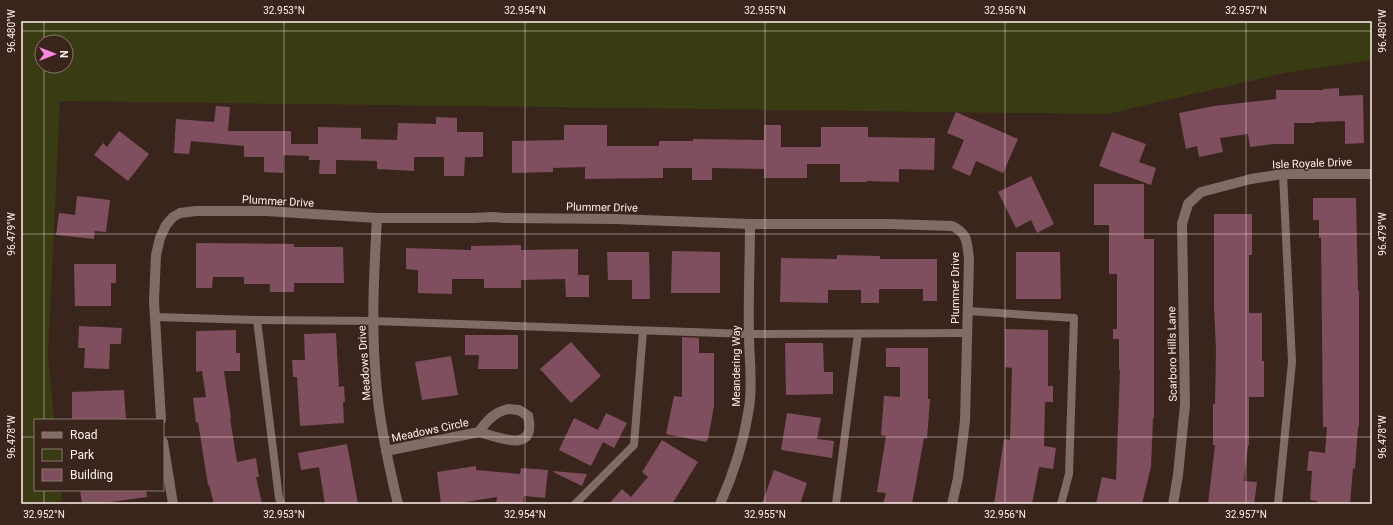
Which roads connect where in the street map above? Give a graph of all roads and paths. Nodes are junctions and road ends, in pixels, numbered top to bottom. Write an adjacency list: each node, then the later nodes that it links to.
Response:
1 (1283, 174): 2 (street, Isle Royale Drive); 3 (street, Isle Royale Drive); 27 (lane)
2 (1372, 174)
3 (1188, 204): 26 (street, Scarboro Hills Lane)
4 (377, 218): 5 (street, Plummer Drive); 7 (street, Plummer Drive); 9 (street, Meadows Drive)
5 (750, 224): 6 (street, Plummer Drive); 12 (street, Meandering Way)
6 (968, 311): 11 (street, Plummer Drive); 25 (lane)
7 (155, 317): 8 (lane); 14 (street, Plummer Drive)
8 (257, 320): 9 (lane); 19 (lane)
9 (373, 321): 10 (lane); 17 (street, Meadows Drive)
10 (643, 331): 12 (lane); 21 (lane)
11 (967, 333): 13 (lane); 24 (street, Plummer Drive)
12 (749, 334): 13 (lane); 22 (street, Meandering Way)
13 (858, 334): 23 (lane)
14 (161, 419)
15 (479, 432): 15 (street, Meadows Circle); 17 (street, Meadows Circle)
16 (164, 449): 18 (street)
17 (386, 451): 20 (street, Meadows Drive)
18 (172, 504)
19 (281, 504)
20 (398, 504)
21 (575, 504)
22 (720, 504)
23 (836, 504)
24 (952, 504)
25 (1061, 504)
26 (1173, 504)
27 (1278, 504)

